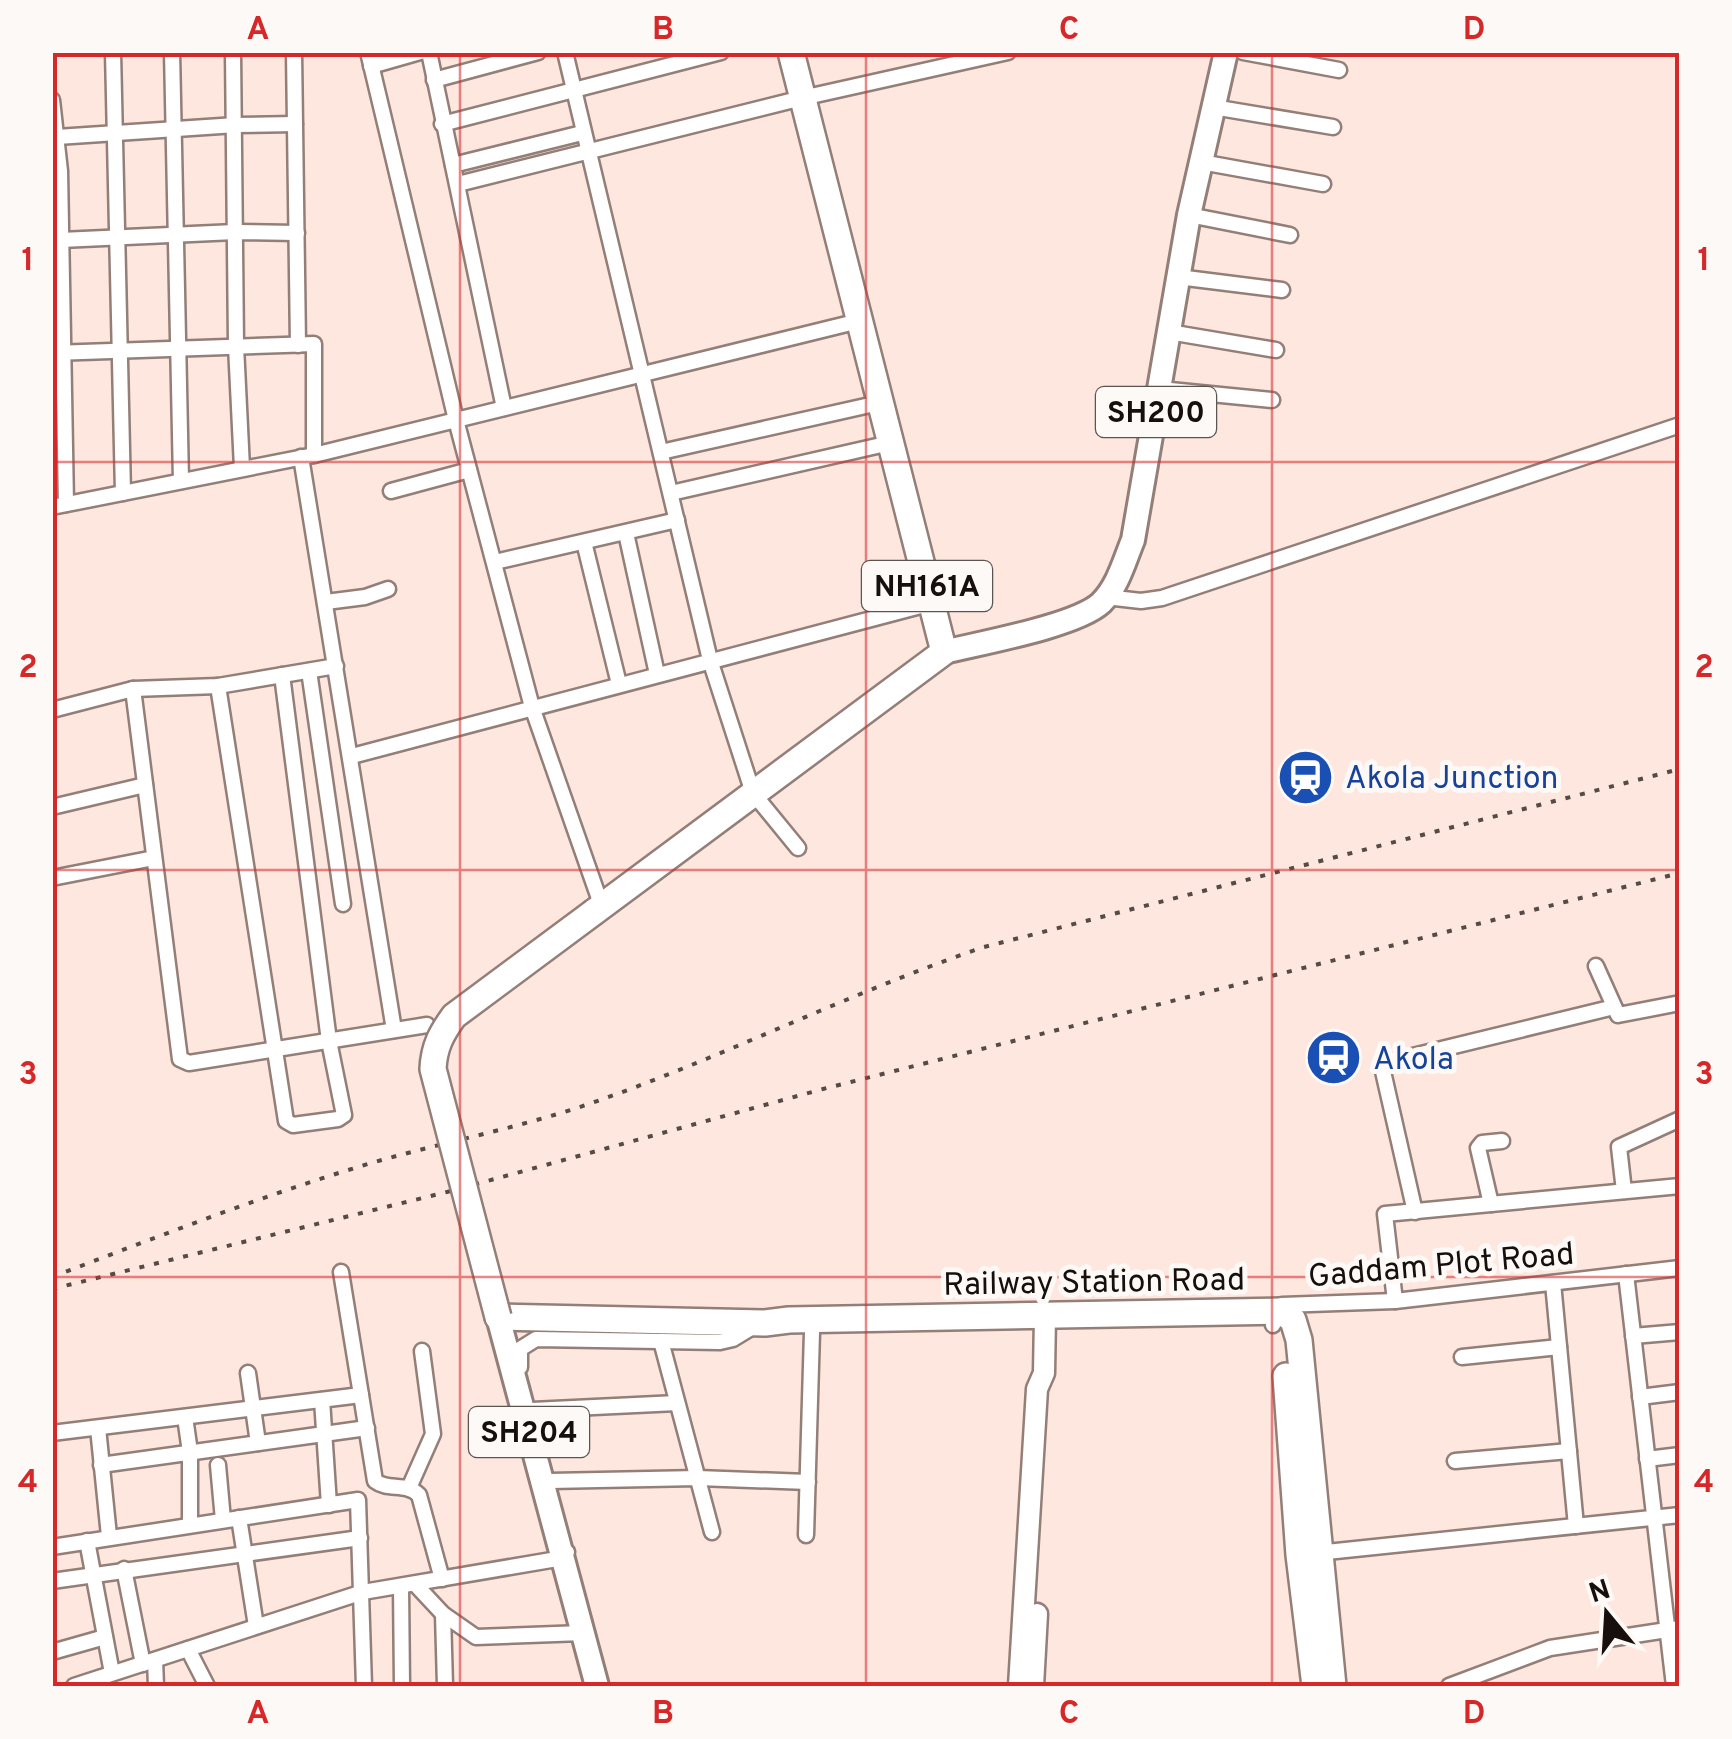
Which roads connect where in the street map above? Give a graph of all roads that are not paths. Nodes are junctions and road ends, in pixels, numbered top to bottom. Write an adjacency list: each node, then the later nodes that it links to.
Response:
1 (113, 52): 26 (street)
2 (172, 52): 25 (street)
3 (233, 52): 23 (street)
4 (294, 52): 21 (street)
5 (420, 52): 14 (street)
6 (429, 52): 16 (street)
7 (538, 52): 16 (street)
8 (564, 52): 17 (street)
9 (721, 52): 17 (street)
10 (791, 52): 18 (highway, NH161A)
11 (1008, 52): 18 (street)
12 (1226, 52): 20 (main road, SH200)
13 (1243, 52): 15 (street)
14 (369, 59): 56 (street)
15 (1339, 70)
16 (434, 80): 22 (street)
17 (574, 91): 22 (street); 27 (street)
18 (802, 98): 29 (street); 43 (highway, NH161A)
19 (52, 100): 28 (street)
20 (1213, 107): 24 (street); 30 (main road, SH200)
21 (295, 124): 23 (street); 36 (street)
22 (442, 124): 31 (street)
23 (236, 125): 25 (street); 35 (street)
24 (1333, 127)
25 (173, 129): 26 (street); 38 (street)
26 (115, 132): 28 (street); 39 (street)
27 (582, 133): 29 (street); 31 (street)
28 (57, 137): 40 (street)
29 (586, 151): 32 (street); 51 (street)
30 (1201, 162): 33 (street); 34 (main road, SH200)
31 (453, 166): 32 (street)
32 (458, 184): 55 (street)
33 (1323, 184)
34 (1189, 215): 37 (street); 41 (main road, SH200)
35 (235, 232): 36 (street); 38 (street); 46 (street)
36 (297, 233): 45 (street)
37 (1290, 234)
38 (176, 235): 39 (street); 48 (street)
39 (117, 238): 40 (street); 47 (street)
40 (60, 240): 50 (street)
41 (1178, 277): 42 (street); 44 (main road, SH200)
42 (1282, 290)
43 (860, 321): 51 (street); 54 (highway, NH161A)
44 (1169, 332): 49 (street); 52 (main road, SH200)
45 (298, 345): 46 (street); 60 (street)
46 (236, 346): 48 (street); 61 (street)
47 (121, 348): 48 (street); 50 (street); 66 (street)
48 (179, 348): 63 (street)
49 (1276, 350)
50 (57, 352): 67 (street)
51 (644, 376): 55 (street); 59 (street)
52 (1160, 389): 53 (street); 73 (main road, SH200)
53 (1272, 400)
54 (879, 403): 58 (highway, NH161A); 59 (street)
55 (504, 408): 56 (street)
56 (456, 420): 60 (street); 62 (street)
57 (1680, 425): 73 (street)
58 (890, 443): 65 (street); 75 (highway, NH161A)
59 (661, 452): 65 (street)
60 (308, 456): 61 (street); 74 (street)
61 (242, 468): 63 (street)
62 (470, 470): 64 (street); 71 (street)
63 (180, 481): 66 (street)
64 (391, 491)
65 (671, 493): 68 (street)
66 (123, 494): 67 (street)
67 (59, 505)
68 (677, 520): 69 (street); 77 (street)
69 (626, 532): 70 (street); 80 (street)
70 (584, 542): 71 (street); 82 (street)
71 (495, 562): 85 (street)
72 (388, 590): 74 (street)
73 (1106, 596): 76 (main road)
74 (326, 602): 78 (street)
75 (932, 603): 76 (highway, NH161A); 77 (street)
76 (944, 652): 89 (highway, NH161A)
77 (710, 660): 80 (street); 89 (street)
78 (336, 666): 79 (street); 87 (street)
79 (309, 672): 81 (street); 94 (street)
80 (658, 674): 82 (street)
81 (282, 676): 83 (street); 101 (street)
82 (619, 684): 85 (street)
83 (218, 686): 84 (street); 102 (street)
84 (133, 689): 86 (street); 88 (street)
85 (532, 707): 87 (street); 95 (street)
86 (52, 710)
87 (352, 756): 100 (street)
88 (145, 786): 90 (street); 92 (street)
89 (753, 793): 91 (street); 95 (highway, NH161A)
90 (52, 807)
91 (798, 848)
92 (154, 858): 93 (street); 102 (street)
93 (52, 878)
94 (343, 904)
95 (598, 910): 114 (highway, NH161A, bridge)
96 (1596, 966): 98 (street)
97 (1680, 1002): 98 (street)
98 (1614, 1007): 108 (street)
99 (427, 1026): 100 (street)
100 (394, 1030): 101 (street)
101 (329, 1041): 102 (street); 102 (street)
102 (273, 1050)
103 (1680, 1120): 106 (street)
104 (1502, 1141): 107 (street)
105 (1680, 1186): 106 (street)
106 (1624, 1191): 107 (street)
107 (1491, 1204): 108 (street)
108 (1415, 1212): 113 (street)
109 (1680, 1268): 111 (street, Gaddam Plot Road)
110 (341, 1272): 127 (street)
111 (1626, 1274): 112 (street, Gaddam Plot Road); 120 (street)
112 (1553, 1282): 113 (street, Gaddam Plot Road); 122 (street)
113 (1395, 1301): 115 (street, Gaddam Plot Road)
114 (498, 1317): 117 (highway, Railway Station Road); 165 (main road, SH204)
115 (1277, 1318): 116 (highway, Railway Station Road); 167 (highway, Railway Station Road)
116 (1045, 1322): 117 (highway, Railway Station Road); 118 (highway, Railway Station Road); 164 (street)
117 (762, 1323): 118 (highway, Railway Station Road); 121 (street)
118 (812, 1332): 148 (street)
119 (1680, 1332): 120 (street)
120 (1633, 1336): 128 (street)
121 (662, 1341): 130 (street); 132 (street)
122 (1559, 1346): 124 (street); 139 (street)
123 (422, 1351): 150 (street)
124 (1462, 1358)
125 (248, 1373): 131 (street)
126 (1680, 1392): 128 (street)
127 (361, 1395): 129 (street); 135 (street)
128 (1640, 1397): 142 (street)
129 (322, 1400): 131 (street); 137 (street)
130 (677, 1403): 132 (street); 146 (street)
131 (254, 1408): 133 (street); 138 (street)
132 (532, 1410): 147 (street)
133 (184, 1417): 134 (street); 140 (street)
134 (98, 1428): 136 (street); 144 (street)
135 (367, 1428): 137 (street); 149 (street)
136 (52, 1433)
137 (326, 1434): 138 (street); 152 (street)
138 (258, 1443): 140 (street)
139 (1569, 1451): 143 (street); 157 (street)
140 (190, 1452): 144 (street); 156 (street)
141 (1680, 1454): 142 (street)
142 (1647, 1459): 154 (street)
143 (1454, 1461)
144 (101, 1465): 160 (street)
145 (218, 1466): 155 (street)
146 (698, 1478): 147 (street); 148 (street); 158 (street)
147 (550, 1481): 165 (street)
148 (808, 1482): 159 (street)
149 (377, 1484): 150 (street); 151 (street)
150 (409, 1488): 170 (street)
151 (358, 1500): 152 (street); 161 (street)
152 (329, 1505): 155 (street)
153 (1680, 1514): 154 (street)
154 (1652, 1518): 157 (street); 176 (street)
155 (231, 1519): 156 (street); 166 (street)
156 (190, 1525): 160 (street)
157 (1576, 1526): 167 (street)
158 (712, 1532)
159 (806, 1535)
160 (109, 1536): 162 (street)
161 (360, 1538): 166 (street); 173 (street)
162 (87, 1540): 163 (street); 169 (street)
163 (52, 1547)
164 (1033, 1550): 190 (street); 191 (street)
165 (561, 1553): 170 (street); 177 (main road, SH204)
166 (244, 1554): 168 (street); 175 (street)
167 (1309, 1554): 192 (highway, Railway Station Road); 193 (highway, Railway Station Road)
168 (124, 1569): 169 (street); 181 (street)
169 (93, 1574): 171 (street); 178 (street)
170 (442, 1578): 172 (street)
171 (52, 1580)
172 (408, 1585): 173 (street); 174 (street); 187 (street)
173 (363, 1592): 175 (street); 186 (street)
174 (443, 1614): 177 (street); 188 (street)
175 (256, 1626): 179 (street)
176 (1672, 1629): 194 (street); 195 (street)
177 (582, 1634): 189 (main road, SH204)
178 (105, 1636): 180 (street); 182 (street)
179 (188, 1649): 181 (street); 185 (street)
180 (52, 1652)
181 (149, 1662): 182 (street); 184 (street)
182 (112, 1674): 183 (street)
183 (74, 1686)
184 (156, 1686)
185 (207, 1686)
186 (364, 1686)
187 (402, 1686)
188 (445, 1686)
189 (598, 1686)
190 (1019, 1686)
191 (1033, 1686)
192 (1314, 1686)
193 (1333, 1686)
194 (1449, 1686)
195 (1674, 1686)

